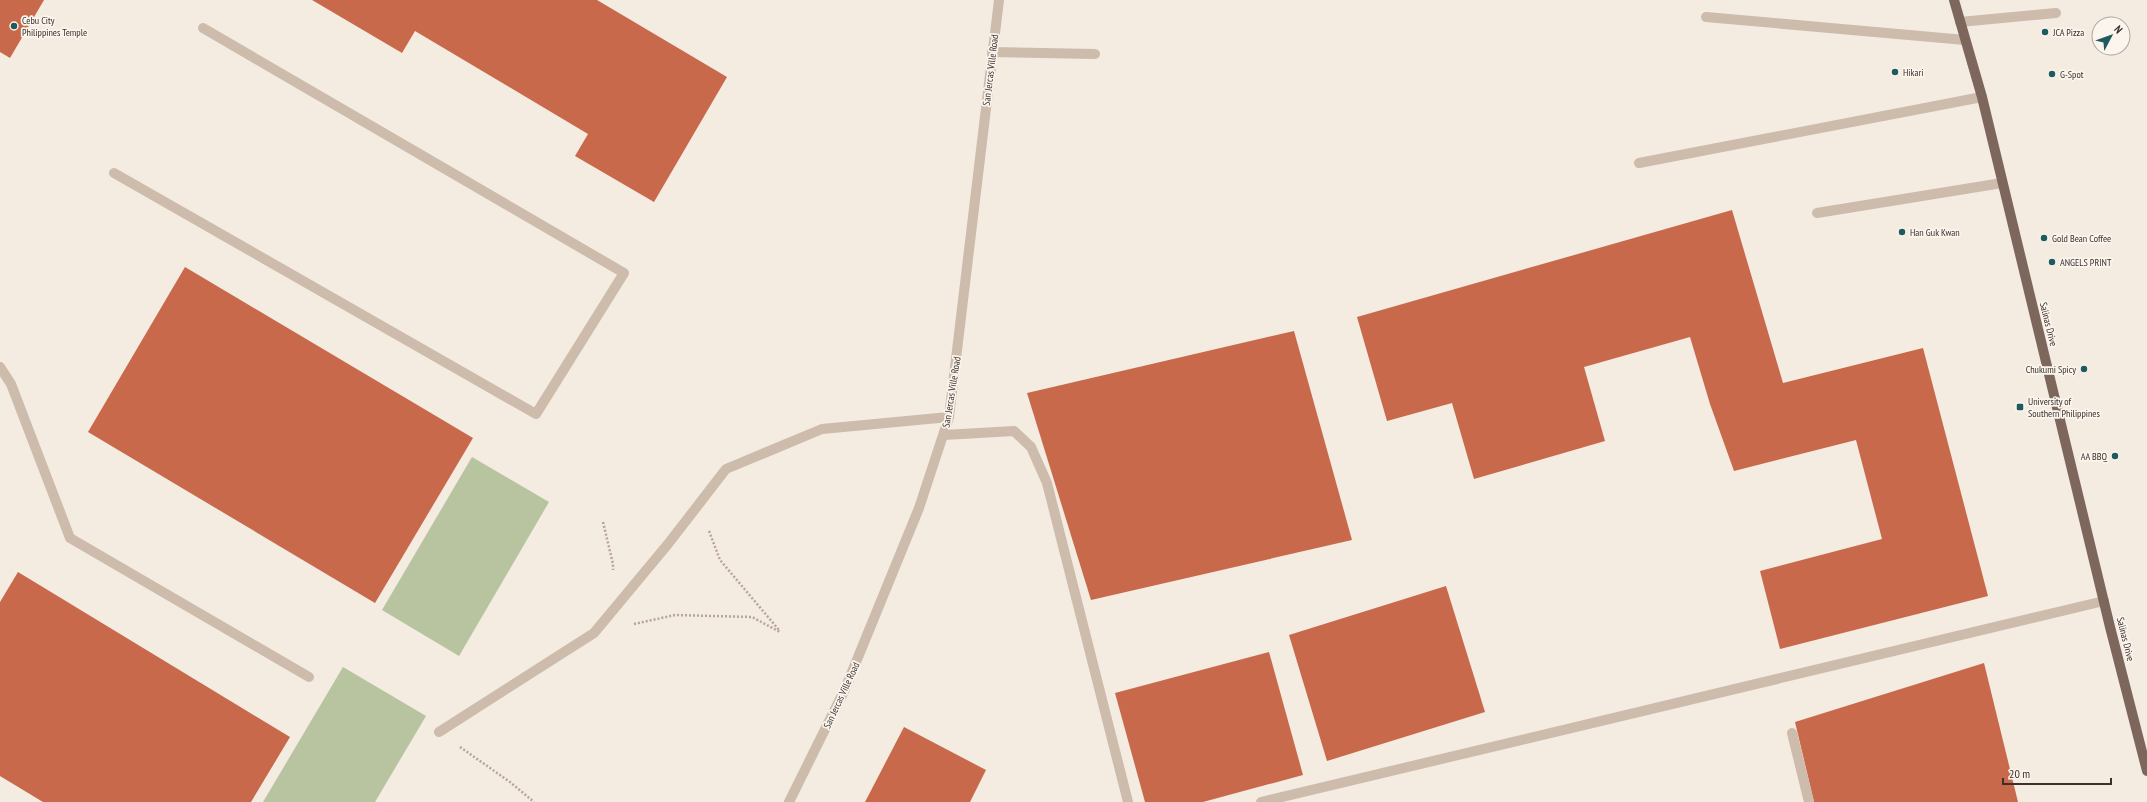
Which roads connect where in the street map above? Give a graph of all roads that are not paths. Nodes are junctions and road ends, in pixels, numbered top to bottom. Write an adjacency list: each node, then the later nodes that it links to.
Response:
1 (999, 0): 8 (street, San Jercas Ville Road)
2 (1954, 0): 5 (main road, Salinas Drive)
3 (2056, 13): 5 (street)
4 (1706, 17): 7 (street)
5 (1960, 22): 7 (main road, Salinas Drive)
6 (203, 28): 12 (street)
7 (1965, 40): 10 (main road, Salinas Drive)
8 (992, 52): 9 (street); 16 (street, San Jercas Ville Road)
9 (1095, 54)
10 (1982, 97): 11 (street); 13 (main road, Salinas Drive)
11 (1639, 163)
12 (114, 173)
13 (2002, 183): 14 (street); 18 (main road, Salinas Drive)
14 (1817, 213)
15 (0, 367): 19 (street)
16 (949, 418): 17 (street, San Jercas Ville Road); 20 (street)
17 (944, 434): 23 (street, San Jercas Ville Road); 24 (street)
18 (2104, 601): 22 (main road, Salinas Drive); 25 (street)
19 (309, 676)
20 (439, 732)
21 (1792, 733): 26 (street)
22 (2147, 771)
23 (789, 802)
24 (1128, 802)
25 (1262, 802)
26 (1809, 802)

